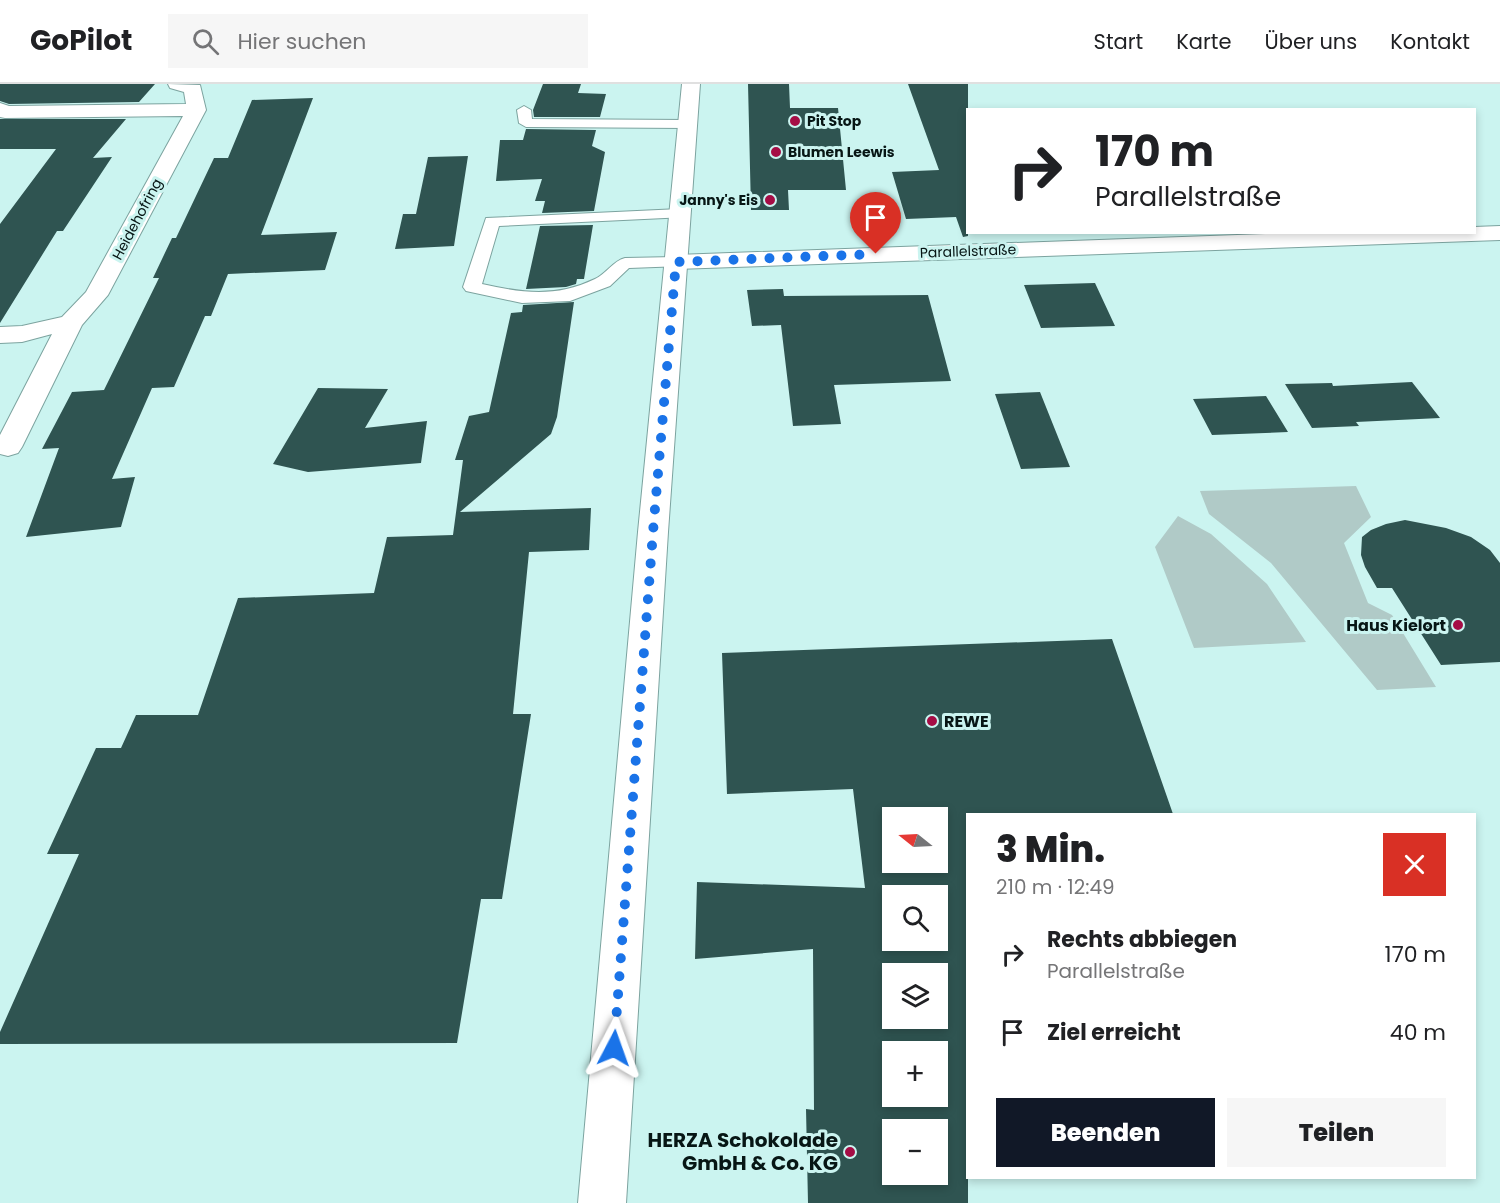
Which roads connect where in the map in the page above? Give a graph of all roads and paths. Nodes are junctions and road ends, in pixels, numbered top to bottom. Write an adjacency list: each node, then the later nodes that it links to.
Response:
1 (177, 84): 4 (street)
2 (691, 84): 6 (street)
3 (0, 109): 4 (street)
4 (196, 110): 13 (street, Heidehofring)
5 (524, 110): 6 (lane)
6 (688, 124): 7 (street)
7 (680, 214): 12 (street); 12 (lane)
8 (1476, 233): 9 (street, Parallelstraße)
9 (1500, 233)
10 (1429, 234): 11 (street, Parallelstraße)
11 (1076, 239): 12 (street, Parallelstraße)
12 (676, 262): 16 (street)
13 (71, 322): 14 (street); 15 (street, Heidehofring)
14 (0, 335)
15 (8, 447)
16 (602, 1203)

